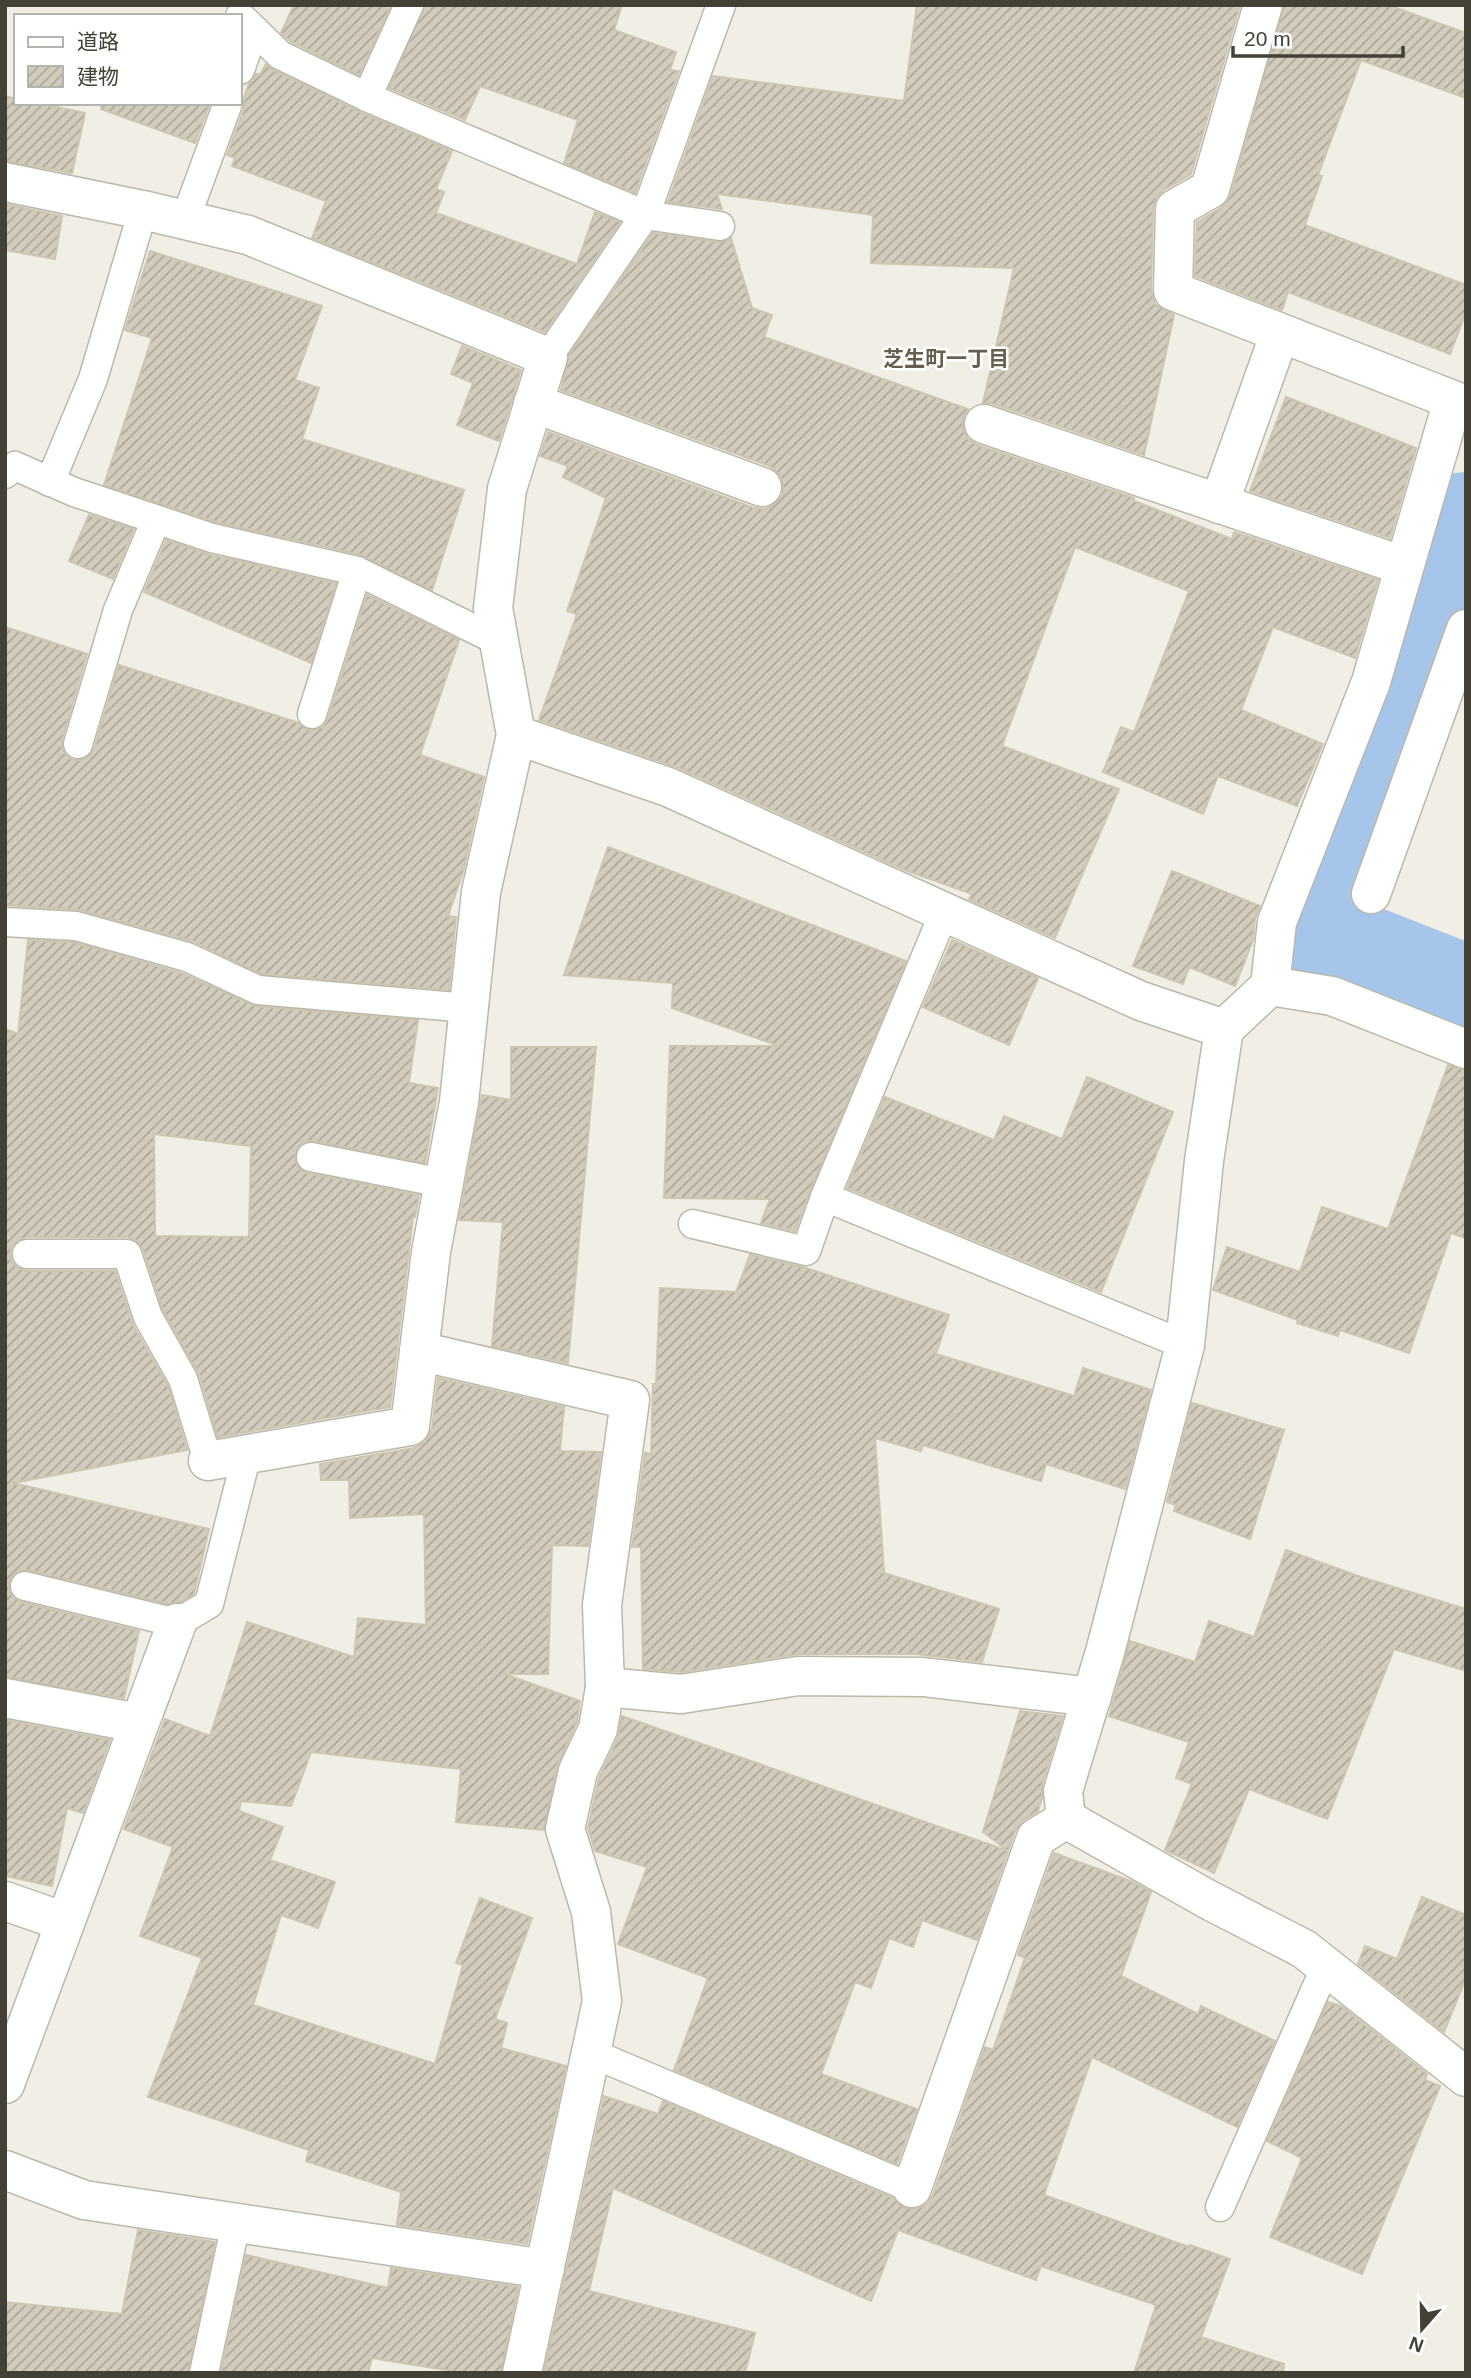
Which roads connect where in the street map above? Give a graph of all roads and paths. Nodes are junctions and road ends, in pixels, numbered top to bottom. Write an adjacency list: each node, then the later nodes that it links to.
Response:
1 (409, 5): 6 (lane)
2 (721, 5): 10 (lane)
3 (1262, 5): 13 (street)
4 (244, 20): 5 (lane); 6 (lane)
5 (242, 45)
6 (367, 97): 10 (lane)
7 (227, 105): 11 (lane)
8 (5, 182): 9 (street)
9 (143, 210): 11 (street); 18 (lane)
10 (645, 215): 12 (lane); 14 (lane)
11 (185, 220): 14 (street)
12 (720, 226)
13 (1280, 333): 20 (street); 22 (street)
14 (548, 356): 15 (street)
15 (533, 403): 19 (street); 25 (street)
16 (984, 424): 20 (street)
17 (5, 474): 18 (lane)
18 (50, 482): 21 (lane)
19 (762, 486)
20 (1219, 504): 22 (street)
21 (156, 520): 23 (lane); 28 (lane)
22 (1405, 566): 32 (street)
23 (357, 571): 25 (lane); 26 (lane)
24 (1466, 629): 29 (street)
25 (498, 640): 27 (street)
26 (312, 714)
27 (516, 735): 30 (street); 33 (street)
28 (78, 744)
29 (1371, 894)
30 (944, 913): 34 (street); 38 (lane)
31 (5, 922): 33 (lane)
32 (1270, 986): 34 (street); 35 (street)
33 (468, 1008): 37 (street)
34 (1224, 1029): 41 (street)
35 (1466, 1049)
36 (311, 1157): 37 (lane)
37 (443, 1183): 42 (street)
38 (825, 1197): 39 (lane); 41 (lane)
39 (693, 1224)
40 (27, 1254): 44 (lane)
41 (1185, 1345): 48 (street)
42 (419, 1351): 43 (street); 47 (street)
43 (247, 1454): 44 (street); 46 (lane)
44 (208, 1461)
45 (24, 1586): 46 (lane)
46 (177, 1623): 50 (street)
47 (605, 1687): 48 (street); 55 (street)
48 (1092, 1697): 51 (street)
49 (5, 1698): 50 (street)
50 (138, 1723): 53 (street)
51 (1066, 1819): 54 (street); 59 (street)
52 (5, 1901): 53 (street)
53 (65, 1922): 57 (street)
54 (1326, 1966): 56 (street); 60 (lane)
55 (591, 2053): 59 (lane); 62 (street)
56 (1466, 2077)
57 (5, 2084)
58 (5, 2170): 61 (street)
59 (912, 2188)
60 (1220, 2207)
61 (236, 2223): 62 (street); 63 (lane)
62 (545, 2269): 64 (street)
63 (204, 2373)
64 (522, 2373)

